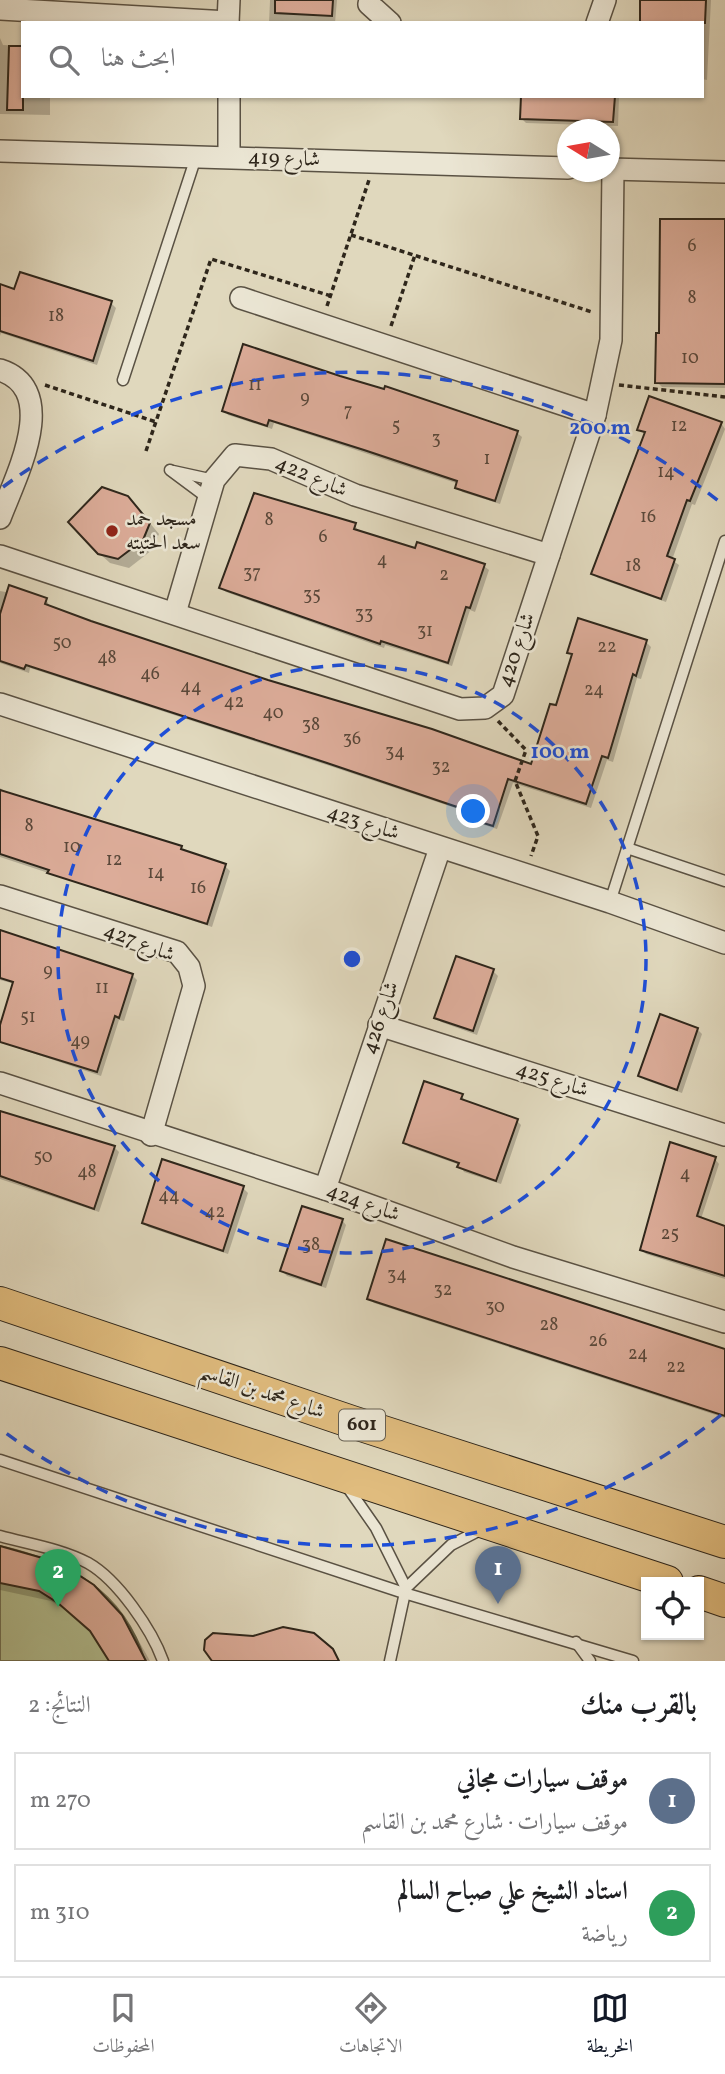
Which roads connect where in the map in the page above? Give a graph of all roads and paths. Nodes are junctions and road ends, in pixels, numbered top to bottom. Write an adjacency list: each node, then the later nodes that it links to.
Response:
1 (229, 0): 7 (street)
2 (370, 0): 8 (street)
3 (604, 0): 9 (street)
4 (102, 7): 5 (street); 6 (street)
5 (0, 9)
6 (220, 21)
7 (228, 21)
8 (388, 21)
9 (598, 21)
10 (229, 98): 13 (street)
11 (0, 151): 12 (street, شارع 419)
12 (196, 156): 13 (street, شارع 419); 27 (lane)
13 (229, 157): 14 (street, شارع 419)
14 (375, 162): 15 (street, شارع 419); 19 (path)
15 (557, 168)
16 (620, 169): 17 (street)
17 (725, 172)
18 (611, 182): 23 (street, شارع 420)
19 (351, 235): 20 (path); 21 (path)
20 (415, 255): 23 (path); 25 (path)
21 (331, 296): 24 (path); 31 (path)
22 (241, 298): 24 (street)
23 (612, 318): 28 (street, شارع 420)
24 (321, 325): 25 (street)
25 (384, 345): 30 (street)
26 (7, 372): 31 (path); 33 (street)
27 (123, 380)
28 (602, 383): 29 (path); 30 (street, شارع 420)
29 (725, 397)
30 (595, 415): 35 (street, شارع 420)
31 (156, 422): 32 (path)
32 (146, 451)
33 (0, 518)
34 (725, 541): 38 (lane)
35 (549, 555): 39 (street, شارع 422); 41 (street, شارع 420)
36 (0, 556): 39 (street, شارع 420)
37 (725, 576): 38 (lane)
38 (712, 580): 43 (lane)
39 (175, 613): 41 (street, شارع 420)
40 (0, 704): 42 (street, شارع 423)
41 (485, 708): 44 (path)
42 (440, 848): 44 (street, شارع 423); 49 (street, شارع 426)
43 (627, 848): 45 (lane); 47 (lane)
44 (525, 875): 47 (street, شارع 423)
45 (725, 881)
46 (0, 896): 51 (street, شارع 427)
47 (610, 902): 48 (street, شارع 423)
48 (724, 939)
49 (379, 1025): 52 (street, شارع 425); 53 (street, شارع 426)
50 (0, 1083): 51 (street, شارع 424)
51 (151, 1135): 53 (street, شارع 424)
52 (725, 1135)
53 (324, 1189): 55 (street, شارع 424)
54 (0, 1303): 61 (main road, شارع محمد بن القاسم / 601)
55 (725, 1322)
56 (0, 1363): 58 (main road, 601)
57 (0, 1460): 63 (lane)
58 (334, 1472): 59 (main road, 601); 63 (lane)
59 (491, 1525): 62 (main road, 601); 63 (lane)
60 (0, 1536): 67 (lane)
61 (725, 1542)
62 (652, 1577)
63 (405, 1590): 66 (lane); 68 (lane)
64 (704, 1594): 65 (main road)
65 (725, 1601)
66 (576, 1642): 69 (lane); 70 (lane)
67 (163, 1661)
68 (390, 1661)
69 (590, 1661)
70 (633, 1661)

